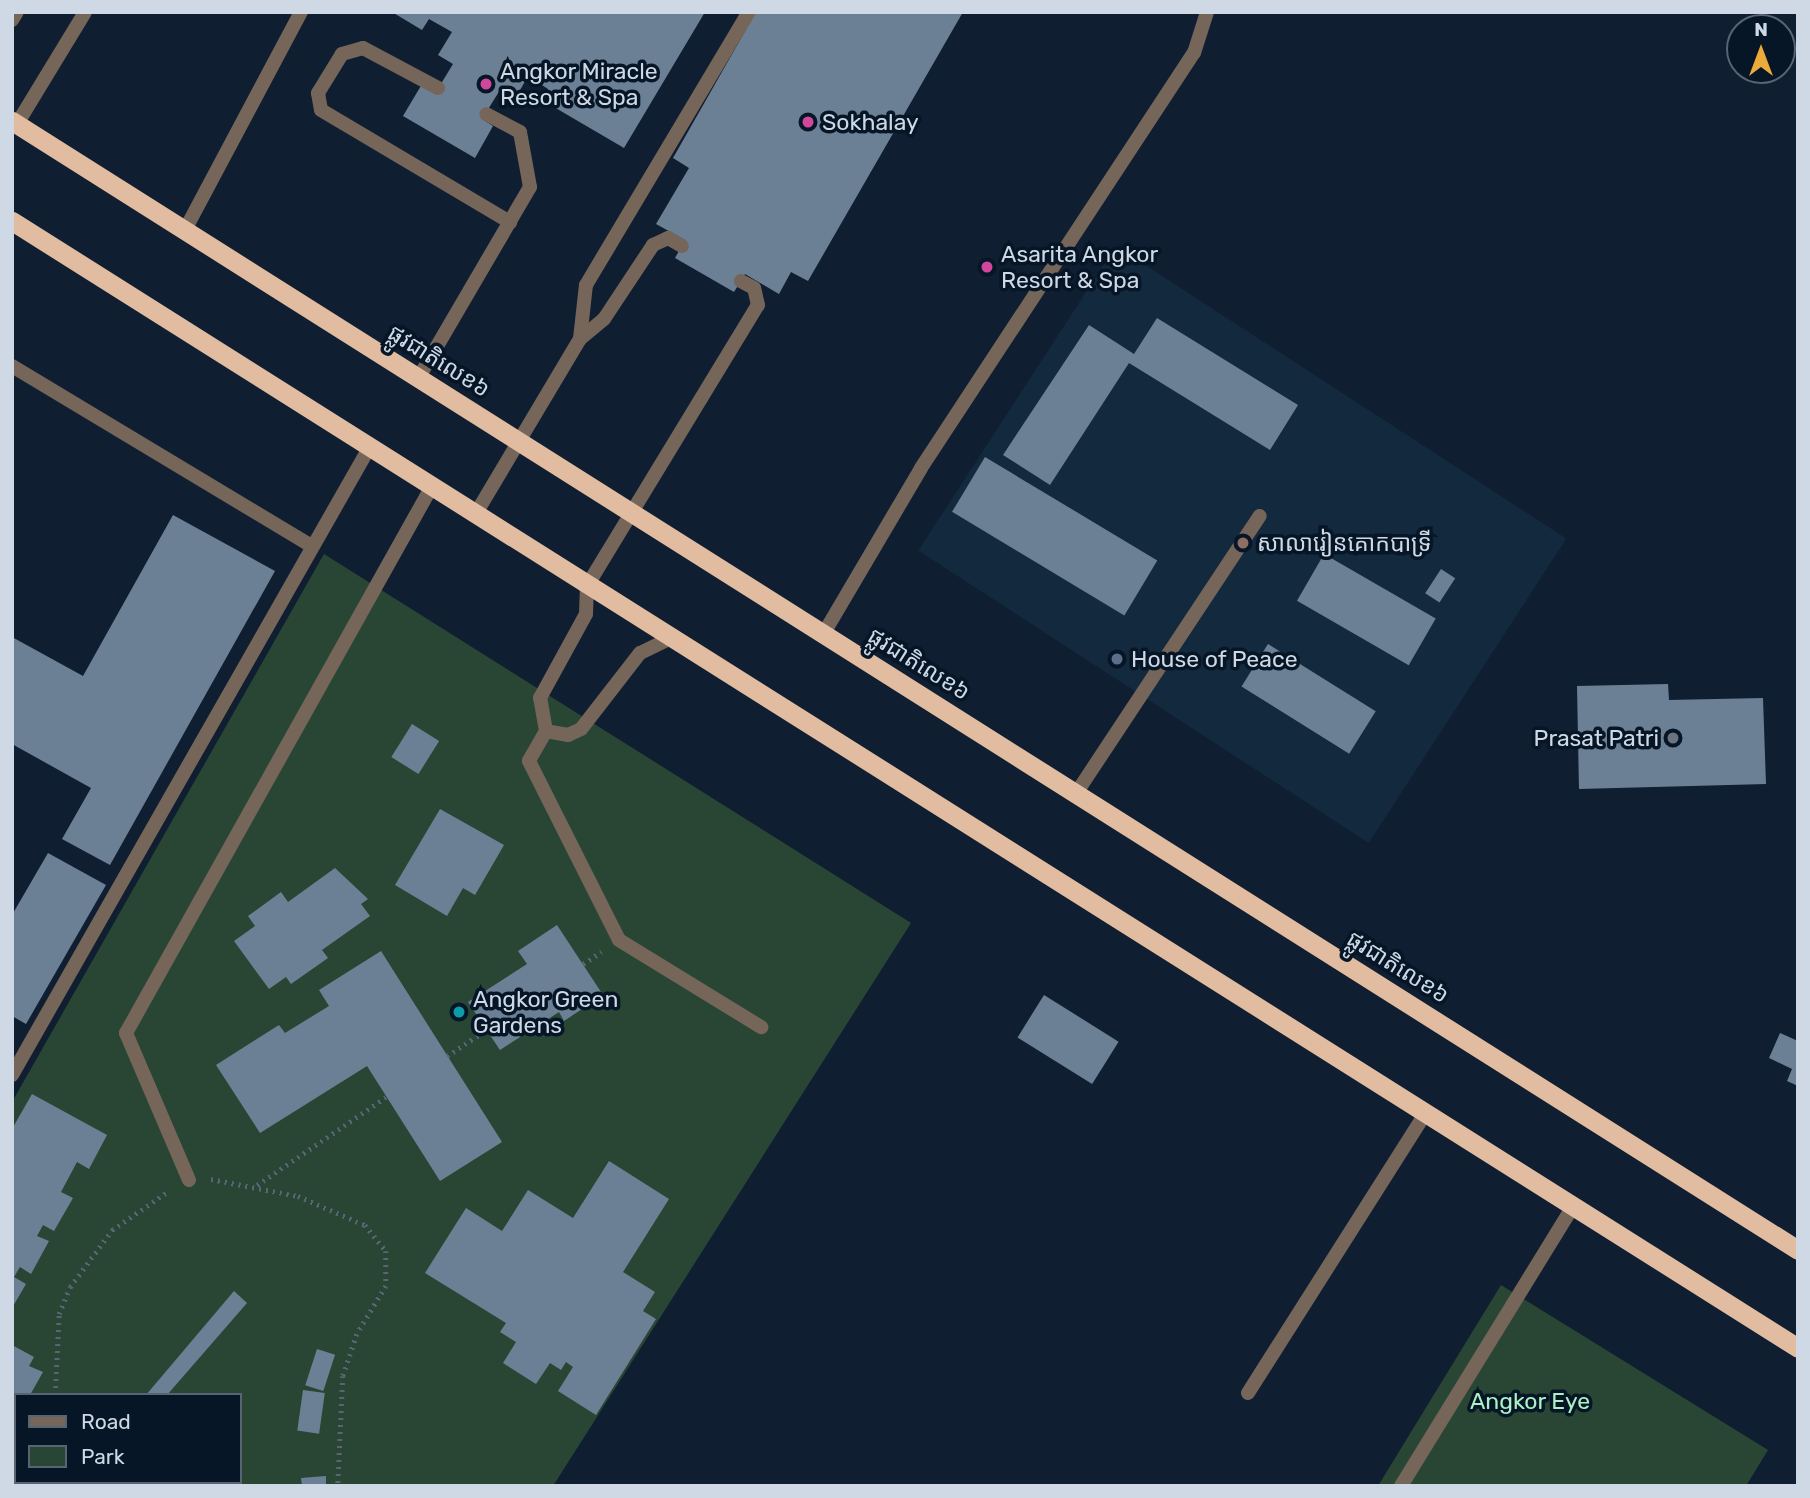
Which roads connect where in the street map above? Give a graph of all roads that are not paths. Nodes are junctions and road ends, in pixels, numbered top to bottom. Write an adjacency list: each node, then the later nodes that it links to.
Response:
1 (17, 12): 6 (street)
2 (85, 12): 9 (street)
3 (301, 12): 12 (street)
4 (749, 12): 15 (street)
5 (1207, 12): 26 (street)
6 (12, 20)
7 (438, 88): 11 (street)
8 (485, 114): 11 (street)
9 (15, 123): 12 (highway, ផ្លូវជាតិលេខ៦)
10 (12, 221): 19 (highway)
11 (510, 222): 17 (street)
12 (185, 230): 17 (highway, ផ្លូវជាតិលេខ៦)
13 (682, 246): 15 (street)
14 (741, 281): 21 (street)
15 (580, 339): 18 (street)
16 (12, 366): 24 (street)
17 (419, 377): 18 (highway, ផ្លូវជាតិលេខ៦)
18 (520, 440): 21 (highway, ផ្លូវជាតិលេខ៦); 22 (street)
19 (369, 448): 20 (highway); 24 (street)
20 (431, 488): 22 (highway); 33 (street)
21 (632, 512): 25 (street); 26 (highway, ផ្លូវជាតិលេខ៦)
22 (475, 515): 25 (highway)
23 (1260, 516): 29 (street)
24 (312, 546): 31 (street)
25 (587, 586): 27 (highway); 28 (street)
26 (824, 633): 29 (highway, ផ្លូវជាតិលេខ៦)
27 (669, 639): 28 (street); 32 (highway)
28 (546, 730): 30 (street)
29 (1077, 792): 35 (highway, ផ្លូវជាតិលេខ៦)
30 (761, 1027)
31 (12, 1075)
32 (1424, 1114): 34 (highway); 37 (street)
33 (189, 1180)
34 (1573, 1206): 36 (highway); 38 (street)
35 (1798, 1250)
36 (1798, 1348)
37 (1248, 1393)
38 (1401, 1486)

